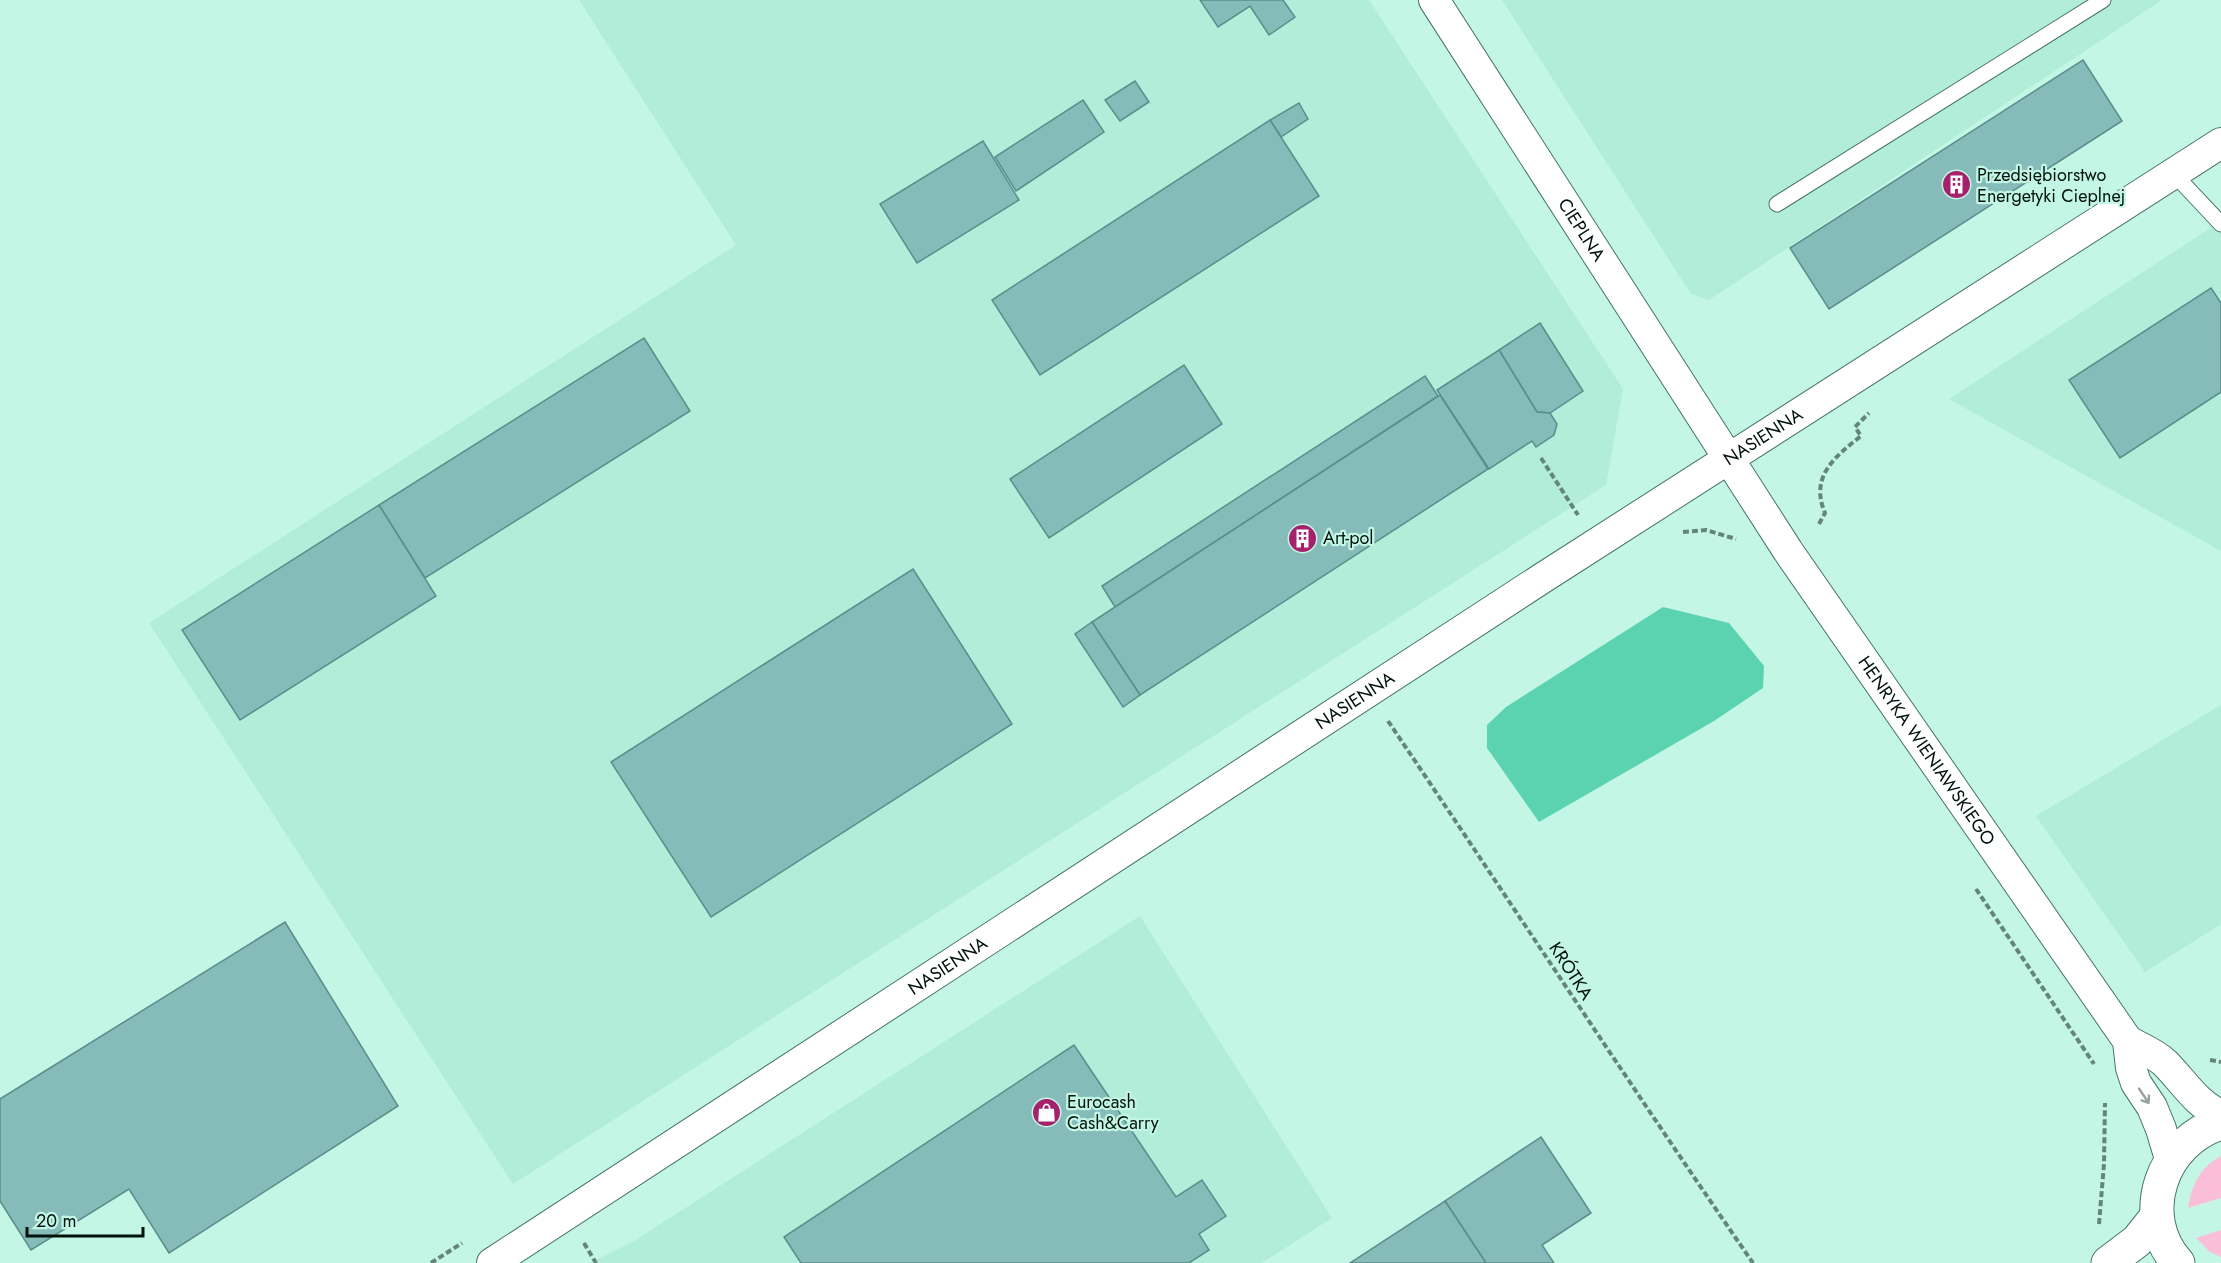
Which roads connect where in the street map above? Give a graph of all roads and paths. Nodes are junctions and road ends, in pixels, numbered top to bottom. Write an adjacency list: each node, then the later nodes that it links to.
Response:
1 (1434, 0): 9 (street, CIEPLNA)
2 (2103, 0): 5 (lane)
3 (2221, 143): 4 (street, NASIENNA)
4 (2174, 174): 6 (lane); 9 (street, NASIENNA)
5 (1778, 204)
6 (2221, 224)
7 (1855, 427): 12 (path)
8 (1541, 458): 11 (path)
9 (1728, 459): 10 (street, NASIENNA); 15 (street, HENRYKA WIENIAWSKIEGO)
10 (1657, 505): 13 (path); 14 (street, NASIENNA)
11 (1582, 521)
12 (1819, 524)
13 (1739, 541)
14 (1368, 693): 23 (street, NASIENNA); 24 (path, KRÓTKA)
15 (2128, 1041): 19 (street, HENRYKA WIENIAWSKIEGO); 21 (street, HENRYKA WIENIAWSKIEGO, one-way to 21)
16 (2084, 1050): 17 (path)
17 (2098, 1071)
18 (2105, 1096): 25 (path)
19 (2221, 1115)
20 (2221, 1123): 21 (street)
21 (2170, 1159): 22 (street)
22 (2157, 1216): 25 (street); 26 (street)
23 (492, 1263)
24 (1753, 1263)
25 (2109, 1263)
26 (2178, 1263)

